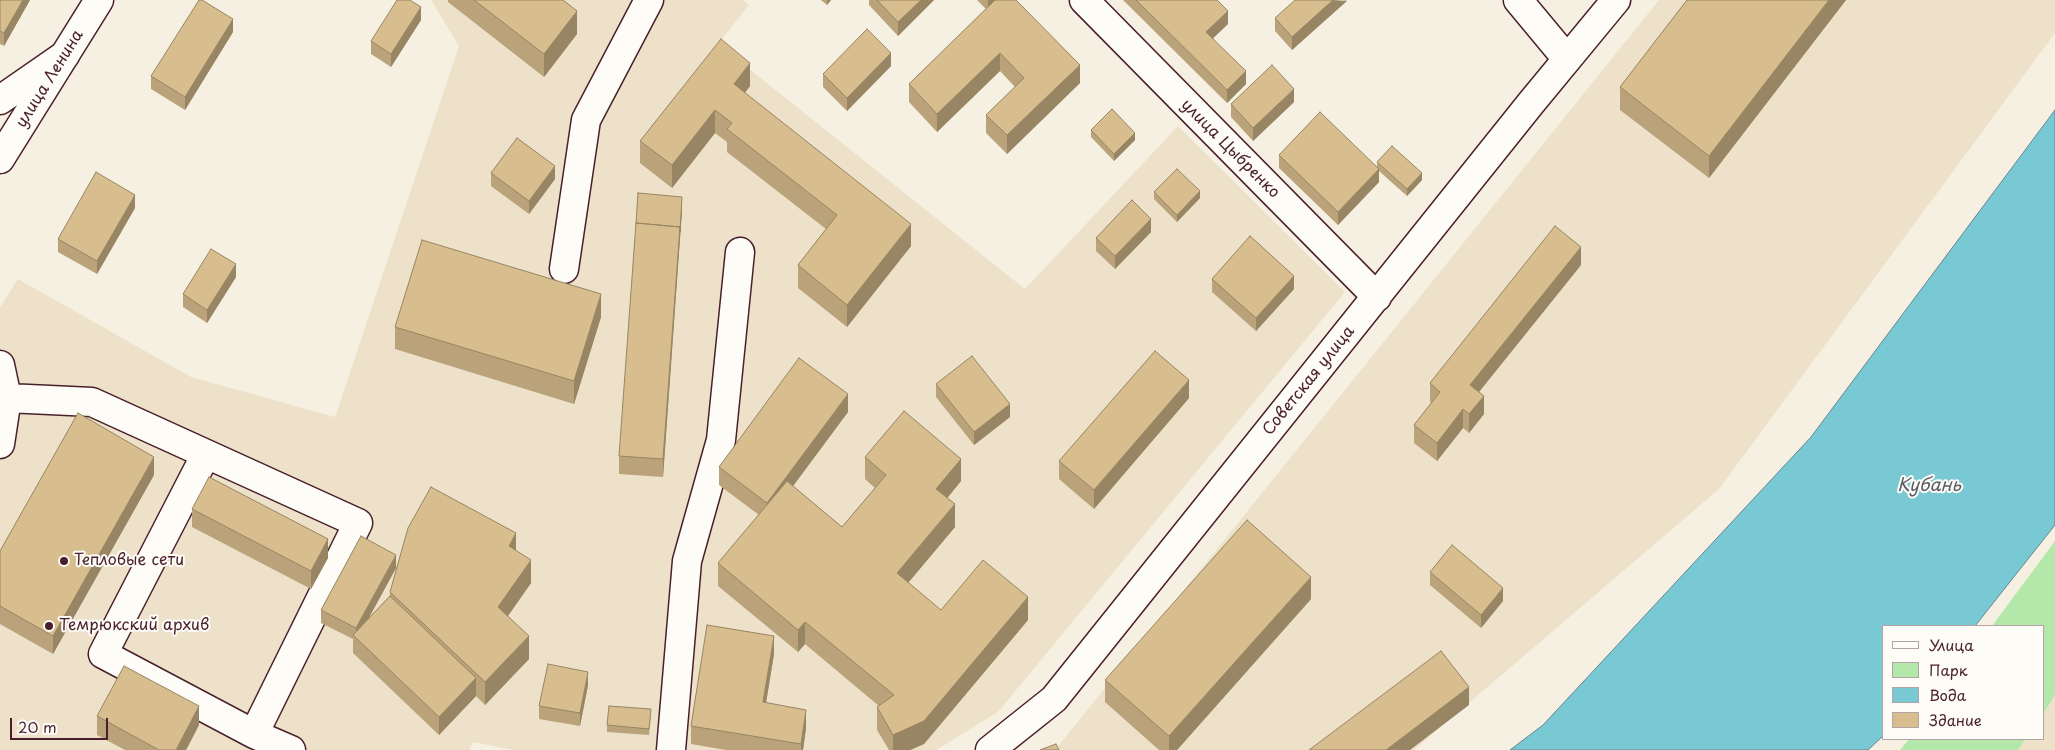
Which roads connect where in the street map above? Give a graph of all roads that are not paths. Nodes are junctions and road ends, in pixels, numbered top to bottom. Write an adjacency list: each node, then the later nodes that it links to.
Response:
1 (99, 0): 6 (street, улица Ленина)
2 (649, 0): 11 (street)
3 (1084, 0): 12 (street, улица Цыбренко)
4 (1518, 0): 7 (street)
5 (1616, 0): 7 (street, Советская улица)
6 (65, 55): 8 (street); 9 (street, улица Ленина)
7 (1567, 59): 12 (street, Советская улица)
8 (0, 100)
9 (0, 159)
10 (740, 252): 19 (street)
11 (564, 269)
12 (1377, 297): 20 (street, Советская улица)
13 (0, 365): 14 (street)
14 (7, 398): 15 (street); 16 (street)
15 (0, 444)
16 (206, 454): 17 (street); 17 (street)
17 (254, 734): 18 (street)
18 (291, 750)
19 (671, 750)
20 (990, 750)

